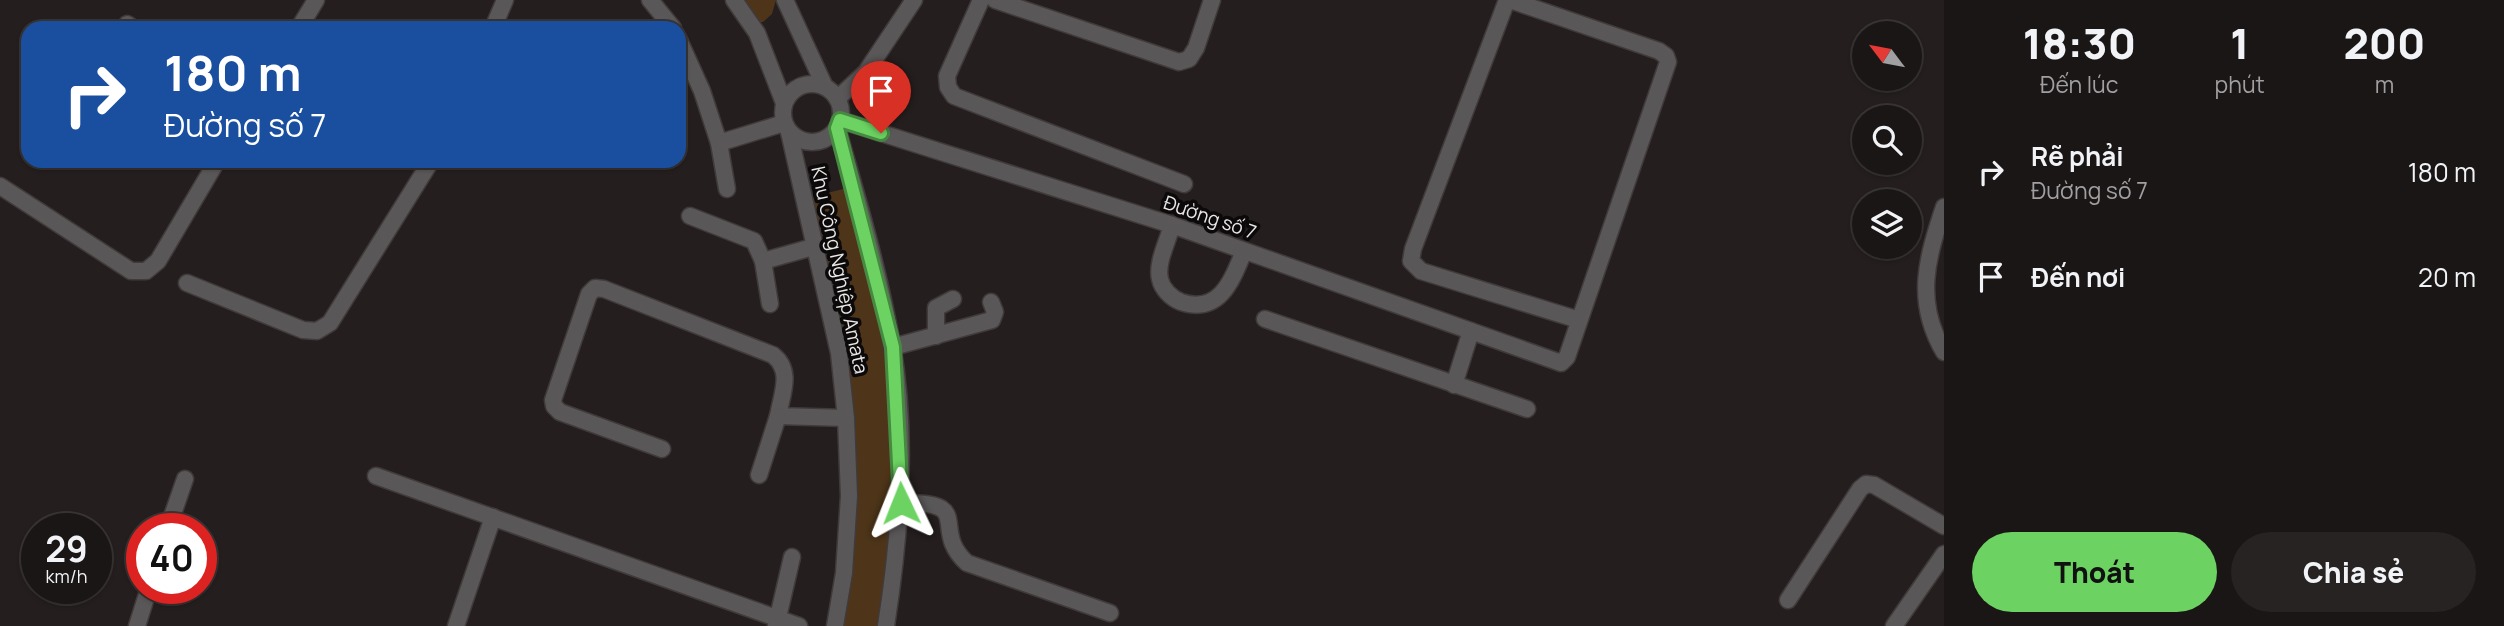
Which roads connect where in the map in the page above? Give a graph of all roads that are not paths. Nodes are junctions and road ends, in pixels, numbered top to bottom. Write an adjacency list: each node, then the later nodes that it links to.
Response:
1 (316, 0): 11 (street)
2 (505, 0): 12 (street)
3 (650, 0): 13 (street)
4 (734, 0): 16 (street)
5 (785, 0): 15 (street)
6 (914, 0): 15 (street)
7 (981, 0): 22 (street)
8 (995, 0): 9 (street)
9 (1212, 0)
10 (1509, 0): 36 (street); 36 (street)
11 (303, 21)
12 (496, 21)
13 (667, 21)
14 (686, 56): 19 (street)
15 (832, 92): 16 (street); 17 (street)
16 (784, 103): 18 (street)
17 (839, 124): 18 (street); 27 (street, Đường số 7); 39 (street, Khu Công Nghiệp Amata)
18 (786, 127): 19 (street); 28 (street, Khu Công Nghiệp Amata)
19 (719, 143): 24 (street)
20 (213, 168): 23 (street)
21 (427, 168): 31 (street)
22 (1184, 184)
23 (0, 186)
24 (727, 189)
25 (1944, 207): 40 (street)
26 (690, 216): 30 (street)
27 (1172, 225): 29 (street, Đường số 7); 29 (street)
28 (813, 247): 30 (street); 44 (street, Khu Công Nghiệp Amata)
29 (1244, 251): 37 (street, Đường số 7)
30 (763, 261): 34 (street)
31 (187, 283)
32 (953, 299): 38 (street)
33 (991, 302): 38 (street)
34 (770, 304)
35 (1265, 319): 41 (street)
36 (1578, 320): 37 (street, Đường số 7)
37 (1471, 331): 41 (street)
38 (936, 336): 39 (street)
39 (893, 347): 49 (street, Khu Công Nghiệp Amata)
40 (1944, 352)
41 (1454, 385): 42 (street)
42 (1527, 409)
43 (778, 416): 44 (street); 45 (street); 46 (street)
44 (846, 418): 62 (street, Khu Công Nghiệp Amata)
45 (662, 449)
46 (760, 475)
47 (376, 476): 51 (street)
48 (185, 479): 50 (street)
49 (901, 503): 57 (street); 63 (street, Khu Công Nghiệp Amata)
50 (174, 513)
51 (494, 517): 58 (street); 60 (street)
52 (1944, 526): 55 (street)
53 (1944, 554): 64 (street)
54 (792, 557): 58 (street)
55 (1788, 600)
56 (144, 604): 59 (street)
57 (1110, 613)
58 (778, 623): 61 (street)
59 (137, 626)
60 (456, 626)
61 (799, 626)
62 (835, 626)
63 (886, 626)
64 (1894, 626)

